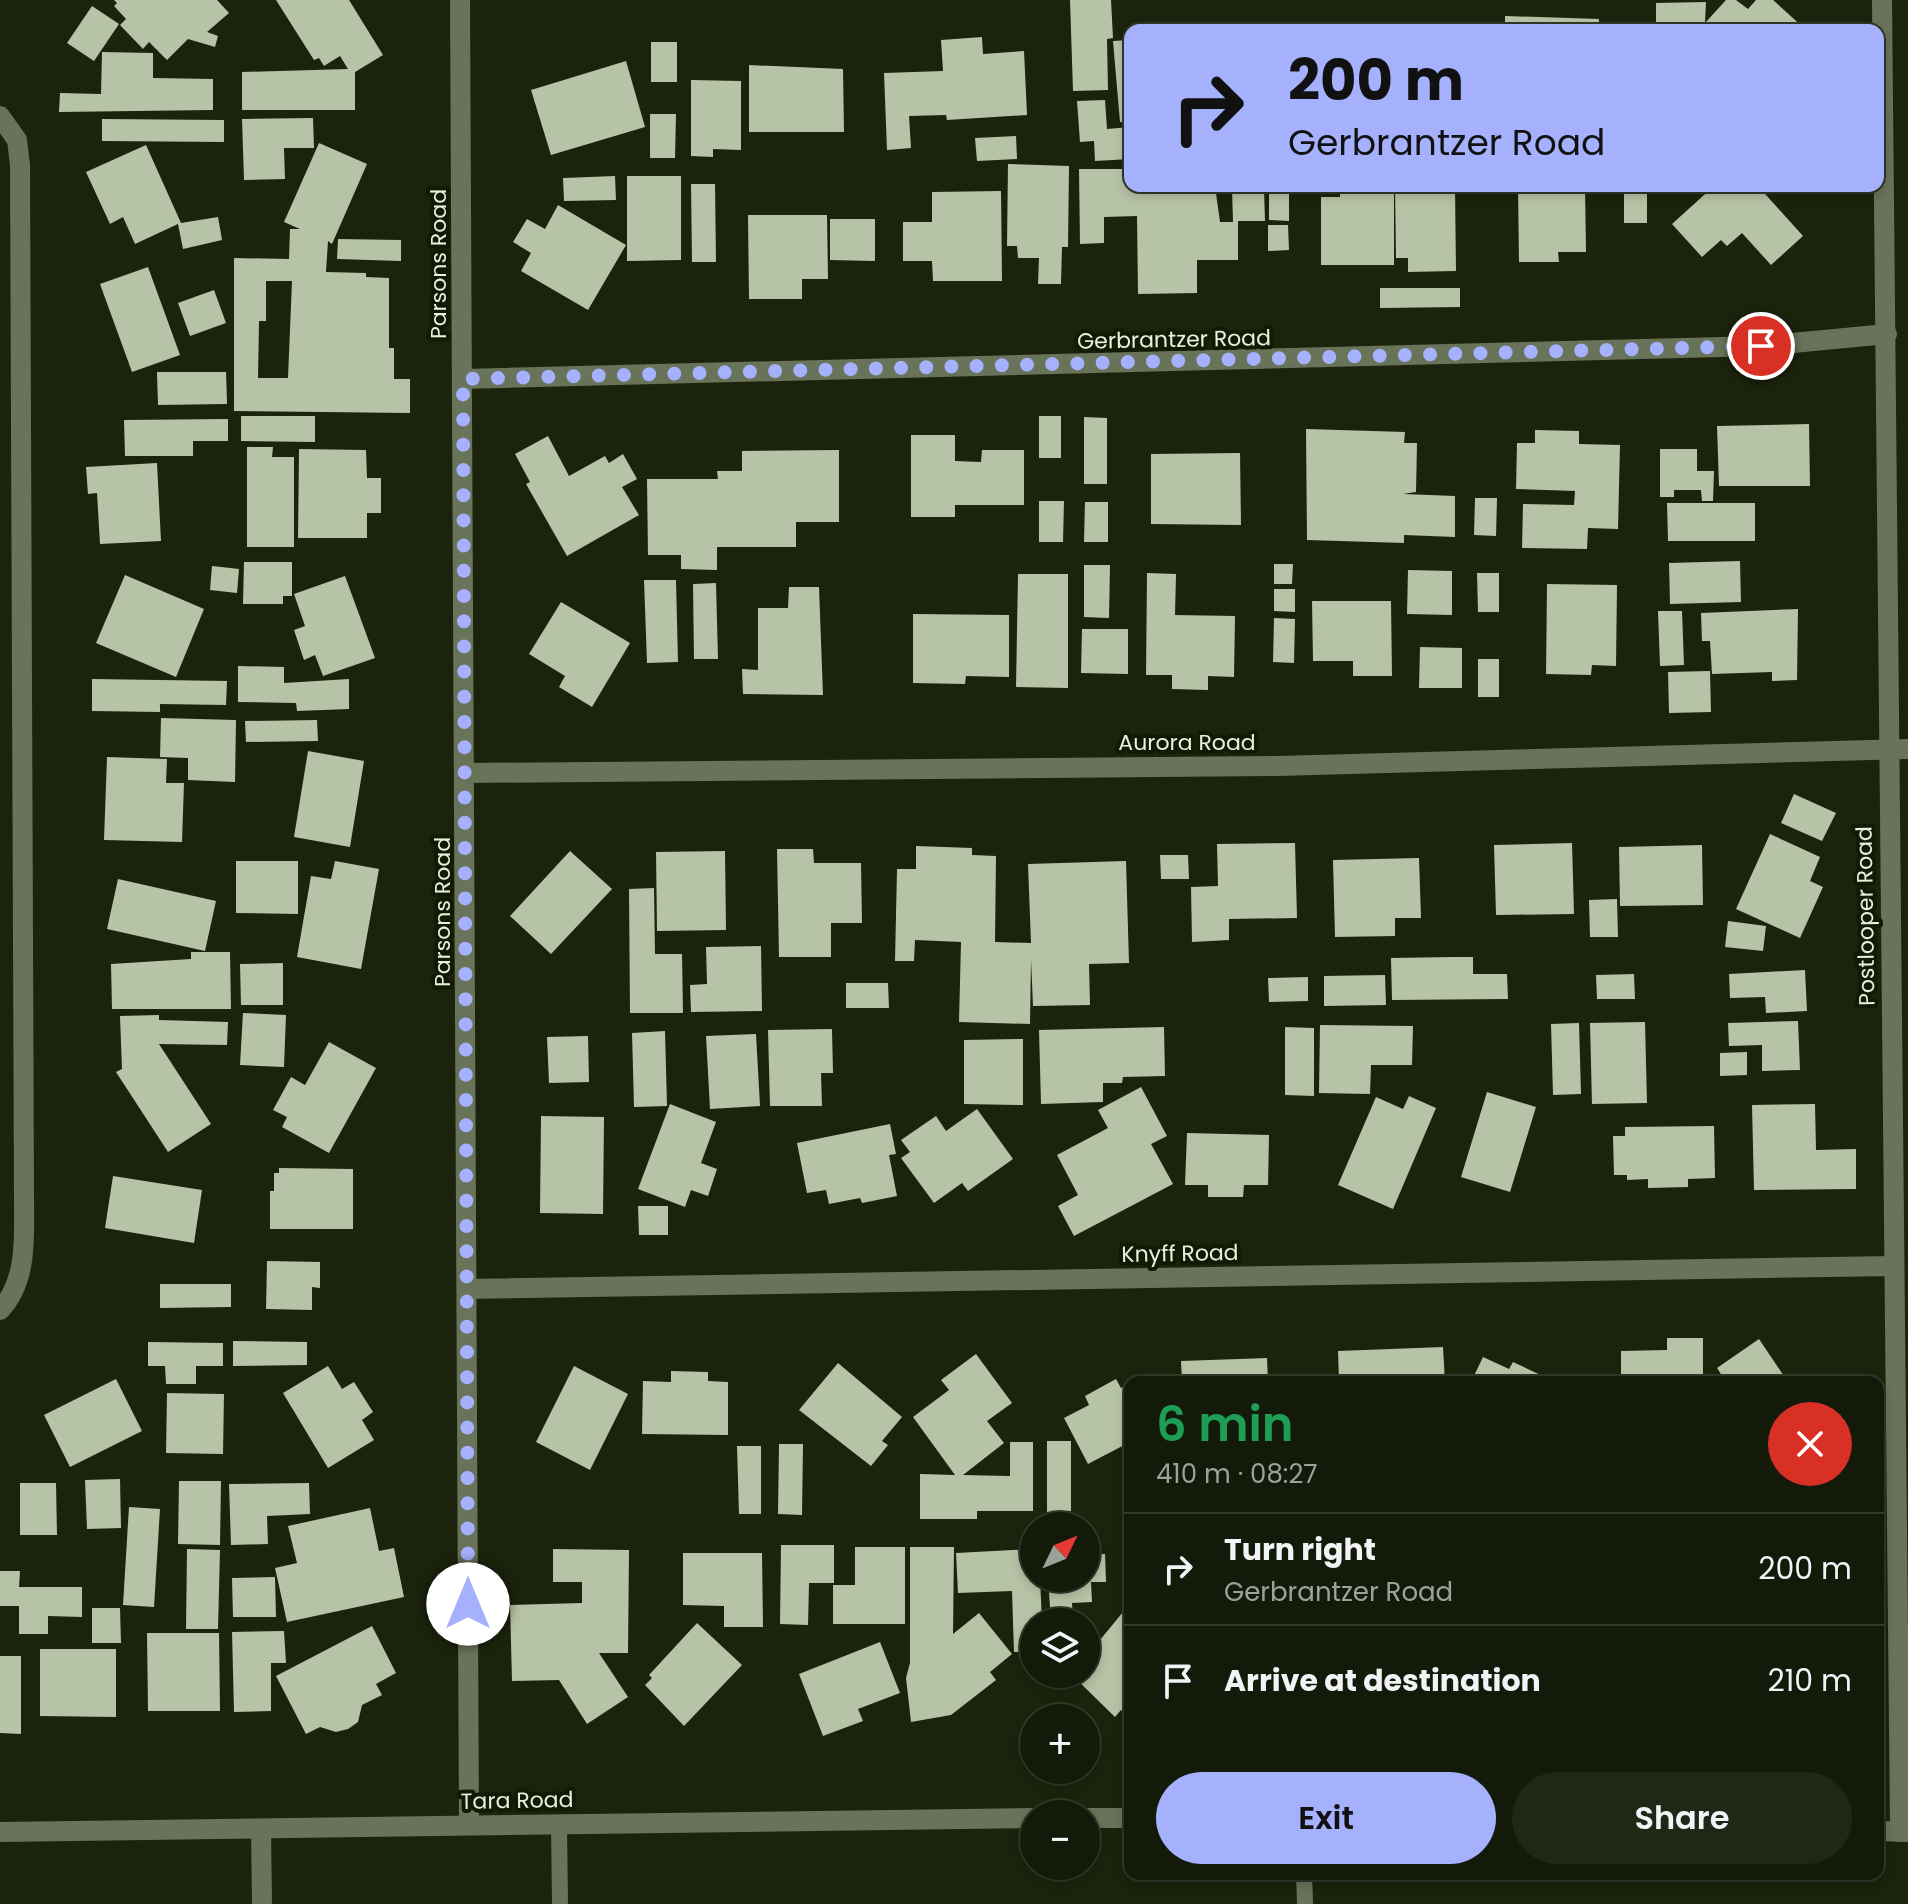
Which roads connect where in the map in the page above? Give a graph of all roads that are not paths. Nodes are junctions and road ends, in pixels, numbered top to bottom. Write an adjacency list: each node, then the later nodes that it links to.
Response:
1 (460, 0): 7 (street, Parsons Road)
2 (1882, 0): 3 (street, Postlooper Road)
3 (1882, 24)
4 (4, 120): 13 (street)
5 (1884, 134): 6 (street, Postlooper Road)
6 (1887, 334): 7 (street, Gerbrantzer Road); 9 (street, Postlooper Road)
7 (463, 379): 10 (street, Parsons Road)
8 (1908, 749): 9 (street, Aurora Road)
9 (1887, 751): 10 (street, Aurora Road); 11 (street, Postlooper Road)
10 (466, 773): 12 (street, Parsons Road)
11 (1894, 1266): 12 (street, Knyff Road); 14 (street, Postlooper Road)
12 (467, 1289): 19 (street, Parsons Road)
13 (1, 1310)
14 (1903, 1647): 23 (street, Postlooper Road)
15 (1020, 1818): 18 (street, Tara Road)
16 (1100, 1818): 17 (street)
17 (1124, 1818)
18 (559, 1823): 19 (street, Tara Road); 26 (lane)
19 (469, 1824): 20 (street, Tara Road)
20 (261, 1829): 21 (street, Tara Road); 25 (street)
21 (0, 1832)
22 (1884, 1832): 23 (street)
23 (1905, 1837)
24 (1304, 1880): 27 (lane)
25 (262, 1904)
26 (560, 1904)
27 (1305, 1904)

